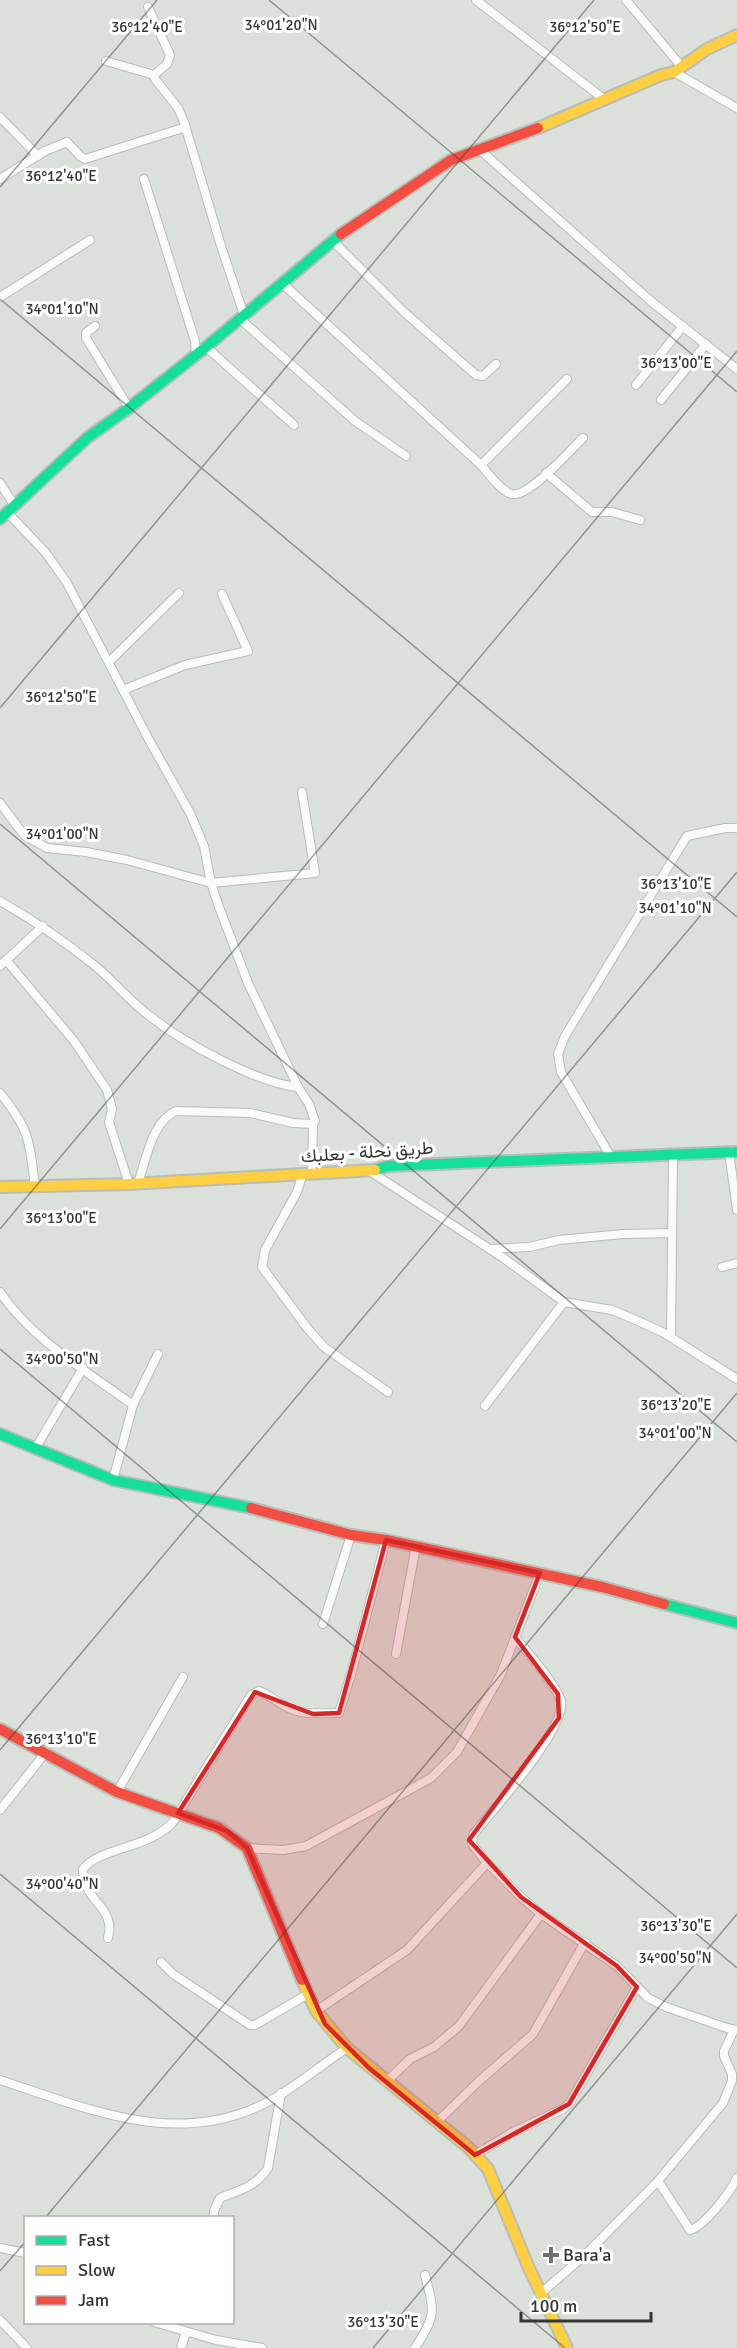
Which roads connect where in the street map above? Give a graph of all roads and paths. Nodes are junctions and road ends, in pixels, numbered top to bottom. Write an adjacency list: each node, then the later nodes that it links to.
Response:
1 (476, 0): 8 (street)
2 (626, 0): 6 (street)
3 (148, 7): 7 (street)
4 (737, 34): 6 (street)
5 (106, 61): 7 (street)
6 (678, 69): 8 (street); 9 (street)
7 (154, 75): 11 (street)
8 (605, 100): 12 (street)
9 (737, 108)
10 (0, 117): 13 (street)
11 (186, 127): 13 (street); 20 (street)
12 (480, 150): 17 (street); 22 (street)
13 (38, 156): 14 (street)
14 (0, 179)
15 (144, 179): 25 (street)
16 (90, 240): 19 (street)
17 (332, 240): 18 (street); 26 (street)
18 (283, 284): 20 (street); 35 (street)
19 (0, 297)
20 (242, 317): 24 (street); 34 (street)
21 (95, 326): 31 (street)
22 (683, 326): 23 (street); 29 (street)
23 (706, 344): 27 (street); 30 (street)
24 (206, 347): 25 (street); 32 (street)
25 (196, 355): 31 (street)
26 (496, 364)
27 (737, 369)
28 (567, 378): 35 (street)
29 (636, 386)
30 (661, 400)
31 (129, 408): 38 (street)
32 (294, 425)
33 (583, 438): 36 (street)
34 (406, 456)
35 (481, 465): 36 (street)
36 (546, 473): 39 (street)
37 (0, 483): 38 (street)
38 (7, 512): 42 (street)
39 (640, 520)
40 (179, 592): 42 (street)
41 (222, 594): 43 (street)
42 (109, 662): 43 (street)
43 (123, 690): 47 (street)
44 (303, 792): 47 (street)
45 (0, 802): 47 (street)
46 (737, 828): 56 (street)
47 (211, 883): 51 (street)
48 (0, 901): 49 (street)
49 (43, 926): 50 (street); 51 (street)
50 (3, 963): 59 (street)
51 (298, 1087): 53 (street)
52 (0, 1093): 60 (street)
53 (313, 1124): 58 (street); 59 (street)
54 (734, 1151): 55 (street, طريق نحلة - بعلبك); 62 (street)
55 (673, 1155): 56 (street, طريق نحلة - بعلبك); 63 (street)
56 (610, 1157): 57 (street, طريق نحلة - بعلبك)
57 (371, 1172): 58 (street, طريق نحلة - بعلبك); 64 (street)
58 (308, 1173): 59 (street, طريق نحلة - بعلبك); 73 (street)
59 (134, 1184): 60 (street, طريق نحلة - بعلبك)
60 (35, 1186): 61 (street, طريق نحلة - بعلبك)
61 (0, 1187)
62 (737, 1210)
63 (672, 1233): 64 (street); 69 (street)
64 (490, 1250): 68 (street)
65 (737, 1263): 66 (street)
66 (722, 1267)
67 (0, 1292): 71 (street)
68 (564, 1302): 69 (street); 75 (street)
69 (670, 1337): 72 (street)
70 (158, 1354): 74 (street)
71 (83, 1368): 74 (street); 77 (street)
72 (737, 1379)
73 (388, 1392)
74 (134, 1405): 78 (street)
75 (485, 1406)
76 (0, 1434): 77 (street)
77 (34, 1449): 78 (street)
78 (113, 1480): 79 (street)
79 (351, 1535): 80 (street); 84 (street)
80 (386, 1540): 81 (street); 92 (street)
81 (416, 1546): 82 (street); 86 (street)
82 (540, 1573): 83 (street); 85 (street)
83 (737, 1623)
84 (323, 1624)
85 (515, 1637): 93 (street); 94 (street)
86 (396, 1654)
87 (183, 1677): 90 (street)
88 (0, 1729): 89 (street)
89 (46, 1752): 90 (street); 91 (street)
90 (117, 1792): 92 (street)
91 (0, 1810)
92 (178, 1813): 93 (street); 96 (street)
93 (247, 1848): 100 (street)
94 (487, 1863): 95 (street); 101 (street)
95 (541, 1914): 97 (street); 105 (street)
96 (108, 1938)
97 (585, 1942): 99 (street); 107 (street)
98 (161, 1962): 100 (street)
99 (637, 1987): 102 (street); 108 (street)
100 (308, 1994): 101 (street)
101 (316, 2011): 103 (street)
102 (735, 2030): 110 (street)
103 (347, 2048): 105 (street); 106 (street)
104 (0, 2080): 106 (street)
105 (386, 2082): 107 (street)
106 (281, 2093): 112 (street)
107 (437, 2122): 108 (street)
108 (475, 2155): 116 (street)
109 (737, 2178): 111 (street)
110 (658, 2181): 111 (street); 116 (street)
111 (735, 2187)
112 (214, 2216)
113 (0, 2248): 114 (street)
114 (24, 2253)
115 (425, 2275): 123 (street)
116 (540, 2294): 124 (street)
117 (0, 2320): 120 (street)
118 (172, 2325): 119 (street)
119 (186, 2332): 121 (street); 122 (street)
120 (27, 2348)
121 (182, 2348)
122 (262, 2348)
123 (415, 2348)
124 (567, 2348)

